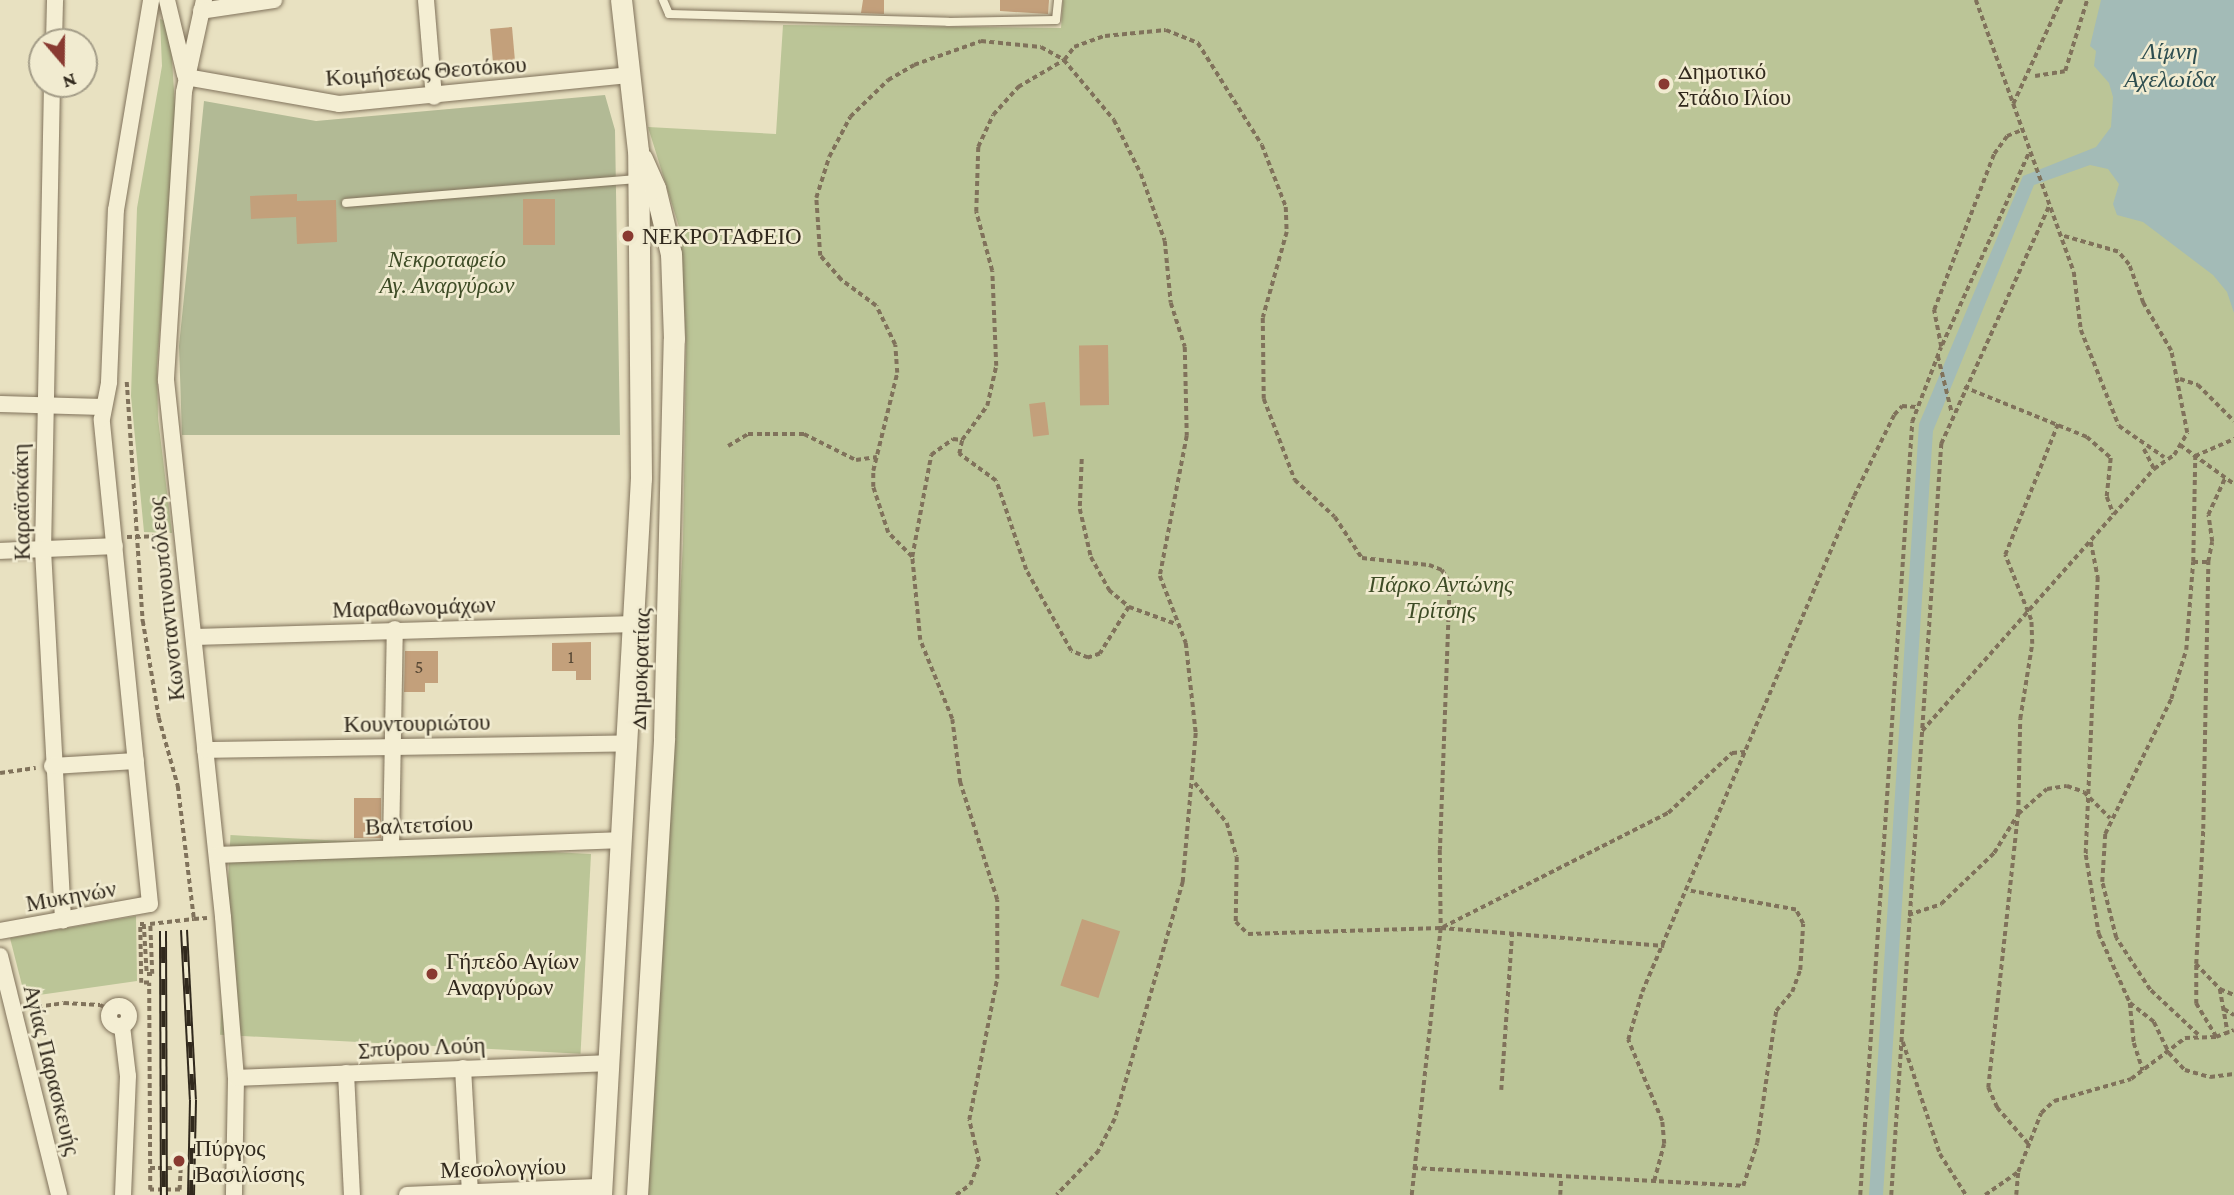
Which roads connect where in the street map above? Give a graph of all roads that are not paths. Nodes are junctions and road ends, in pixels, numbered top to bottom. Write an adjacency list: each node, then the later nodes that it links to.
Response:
1 (55, 0): 10 (street)
2 (151, 0): 20 (street, Κωνσταντινουπόλεως)
3 (167, 0): 12 (street)
4 (274, 0): 9 (street)
5 (426, 0): 13 (street)
6 (621, 0): 11 (main road, Δημοκρατίας)
7 (663, 0): 8 (lane)
8 (1058, 0)
9 (202, 6): 12 (street, Κωνσταντινουπόλεως)
10 (54, 28)
11 (629, 75): 13 (street, Κοιμήσεως Θεοτόκου); 15 (main road, Δημοκρατίας)
12 (186, 77): 13 (street, Κοιμήσεως Θεοτόκου); 26 (street, Κωνσταντινουπόλεως)
13 (434, 97)
14 (52, 98): 19 (street, Καραϊσκάκη)
15 (638, 151): 16 (main road, Δημοκρατίας); 52 (main road, Δημοκρατίας)
16 (639, 179): 17 (lane); 24 (main road, Δημοκρατίας)
17 (346, 203)
18 (0, 404): 19 (street)
19 (43, 405): 20 (street); 22 (street, Καραϊσκάκη)
20 (103, 407): 21 (street, Κωνσταντινουπόλεως)
21 (115, 542): 22 (street); 30 (street, Κωνσταντινουπόλεως)
22 (43, 550): 23 (street); 31 (street, Καραϊσκάκη)
23 (0, 551)
24 (635, 624): 25 (street, Μαραθωνομάχων); 27 (main road, Δημοκρατίας)
25 (396, 629): 26 (street, Μαραθωνομάχων); 28 (street)
26 (194, 637): 29 (street, Κωνσταντινουπόλεως)
27 (629, 743): 28 (street, Κουντουριώτου); 32 (main road, Δημοκρατίας)
28 (395, 747): 29 (street, Κουντουριώτου); 33 (street)
29 (205, 750): 34 (street, Κωνσταντινουπόλεως)
30 (136, 761): 31 (street); 35 (street, Κωνσταντινουπόλεως)
31 (52, 766): 36 (street, Καραϊσκάκη)
32 (622, 839): 33 (street, Βαλτετσίου); 41 (main road, Δημοκρατίας)
33 (391, 848): 34 (street, Βαλτετσίου)
34 (217, 855): 44 (street, Κωνσταντινουπόλεως)
35 (150, 904): 36 (street, Μυκηνών)
36 (63, 920): 37 (street, Μυκηνών)
37 (0, 931)
38 (0, 956): 40 (street, Αγίας Παρασκευής)
39 (112, 1010): 48 (street)
40 (7, 1012): 47 (street, Αγίας Παρασκευής)
41 (610, 1063): 42 (street, Σπύρου Λούη); 45 (main road, Δημοκρατίας)
42 (463, 1068): 43 (street, Σπύρου Λούη); 46 (street)
43 (346, 1073): 44 (street, Σπύρου Λούη); 50 (street)
44 (236, 1077): 49 (street, Κωνσταντινουπόλεως)
45 (601, 1191): 46 (street, Μεσολογγίου)
46 (470, 1193): 51 (street, Μεσολογγίου)
47 (59, 1195)
48 (123, 1195)
49 (234, 1195)
50 (352, 1195)
51 (407, 1195)
52 (637, 1195)

